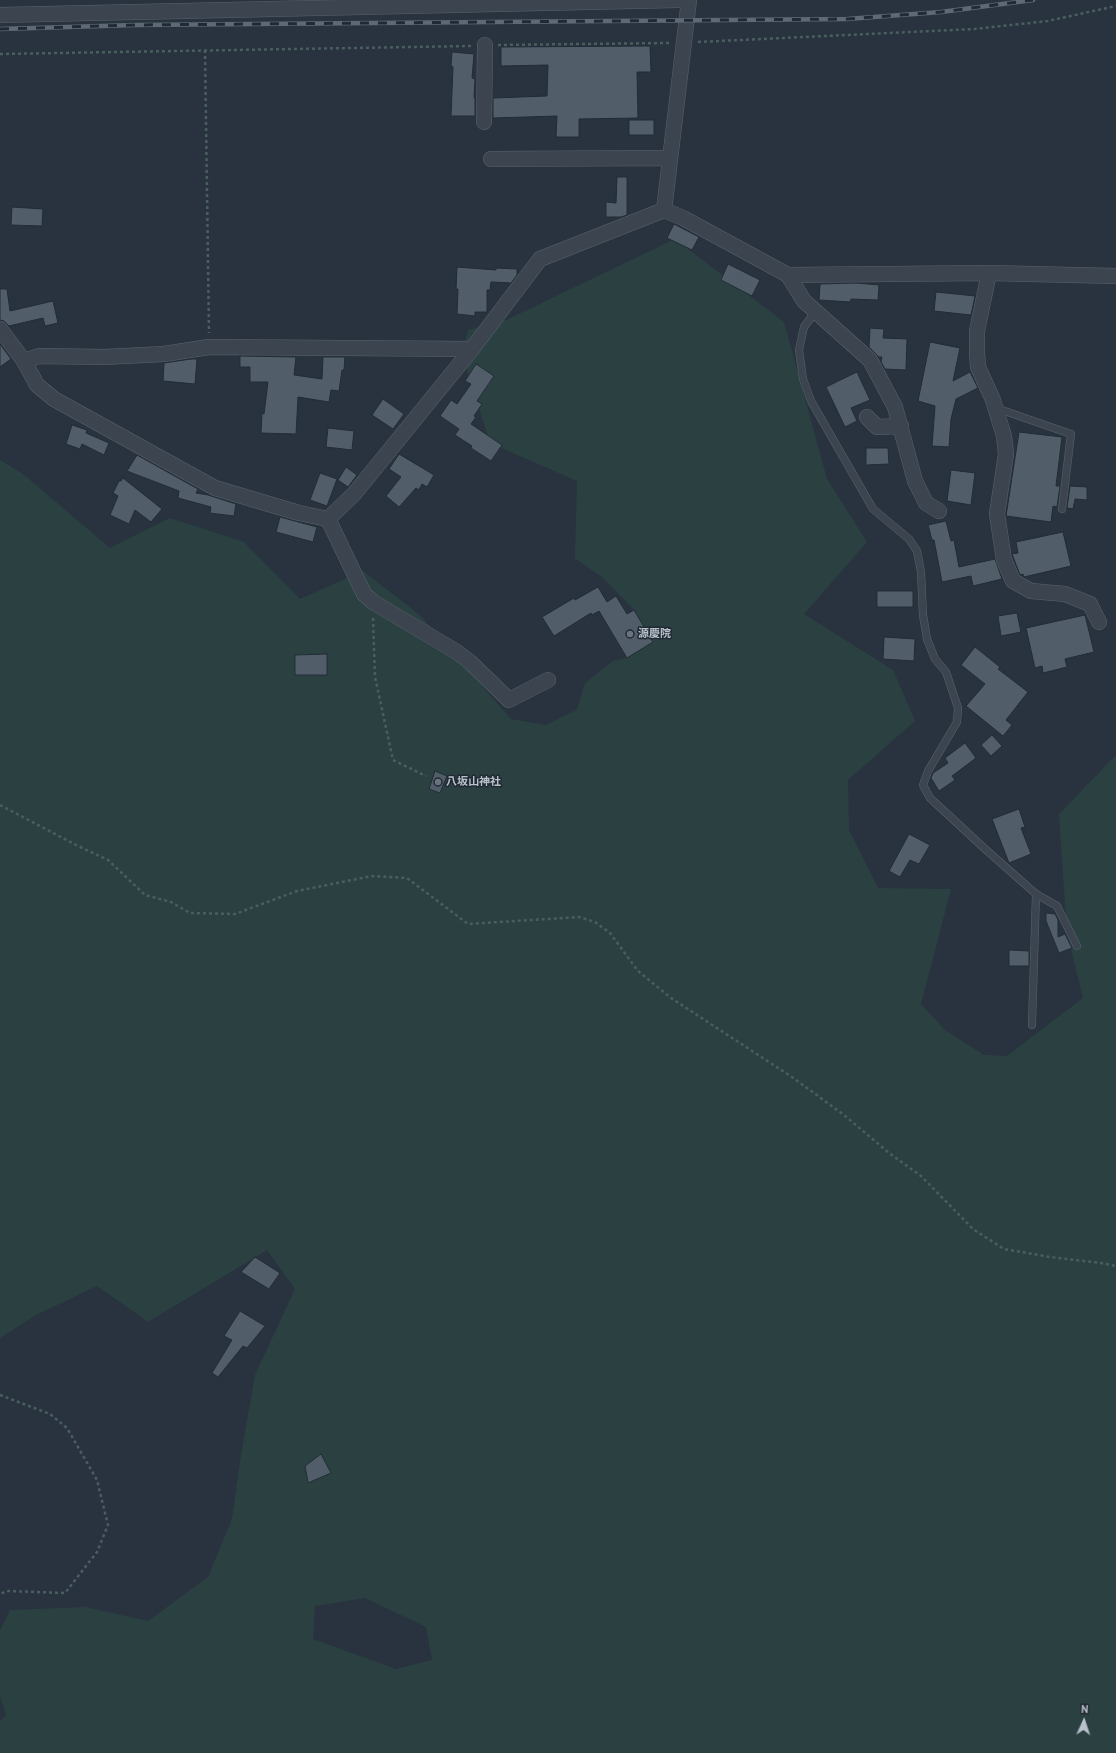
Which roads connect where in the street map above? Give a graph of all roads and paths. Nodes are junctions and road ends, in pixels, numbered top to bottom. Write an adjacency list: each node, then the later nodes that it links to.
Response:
1 (678, 0): 3 (street)
2 (689, 0): 10 (street)
3 (488, 2): 5 (street)
4 (405, 3): 5 (street); 6 (street)
5 (444, 3)
6 (287, 4): 7 (street)
7 (203, 6): 9 (street)
8 (1116, 6): 10 (path)
9 (0, 15)
10 (685, 42): 11 (path); 15 (street)
11 (485, 45): 12 (path); 14 (street)
12 (205, 50): 13 (path); 23 (path)
13 (0, 54)
14 (484, 122)
15 (670, 158): 16 (street); 17 (street)
16 (491, 159)
17 (664, 210): 19 (street); 24 (street)
18 (989, 273): 19 (street); 20 (street); 26 (street)
19 (788, 275): 21 (street)
20 (1116, 276)
21 (816, 311): 28 (street); 37 (lane)
22 (0, 329): 25 (street)
23 (209, 347): 24 (street); 25 (street)
24 (472, 350): 31 (street)
25 (24, 361): 31 (street)
26 (996, 408): 29 (lane); 33 (street)
27 (867, 417): 28 (street)
28 (901, 426): 30 (street)
29 (1062, 509)
30 (939, 511)
31 (328, 519): 32 (street)
32 (373, 602): 34 (street); 35 (path)
33 (1099, 622)
34 (548, 680)
35 (426, 776)
36 (0, 805): 40 (path)
37 (1036, 894): 38 (lane); 39 (lane)
38 (1077, 946)
39 (1032, 1025)
40 (1116, 1266)
41 (0, 1395): 42 (path)
42 (0, 1594)

